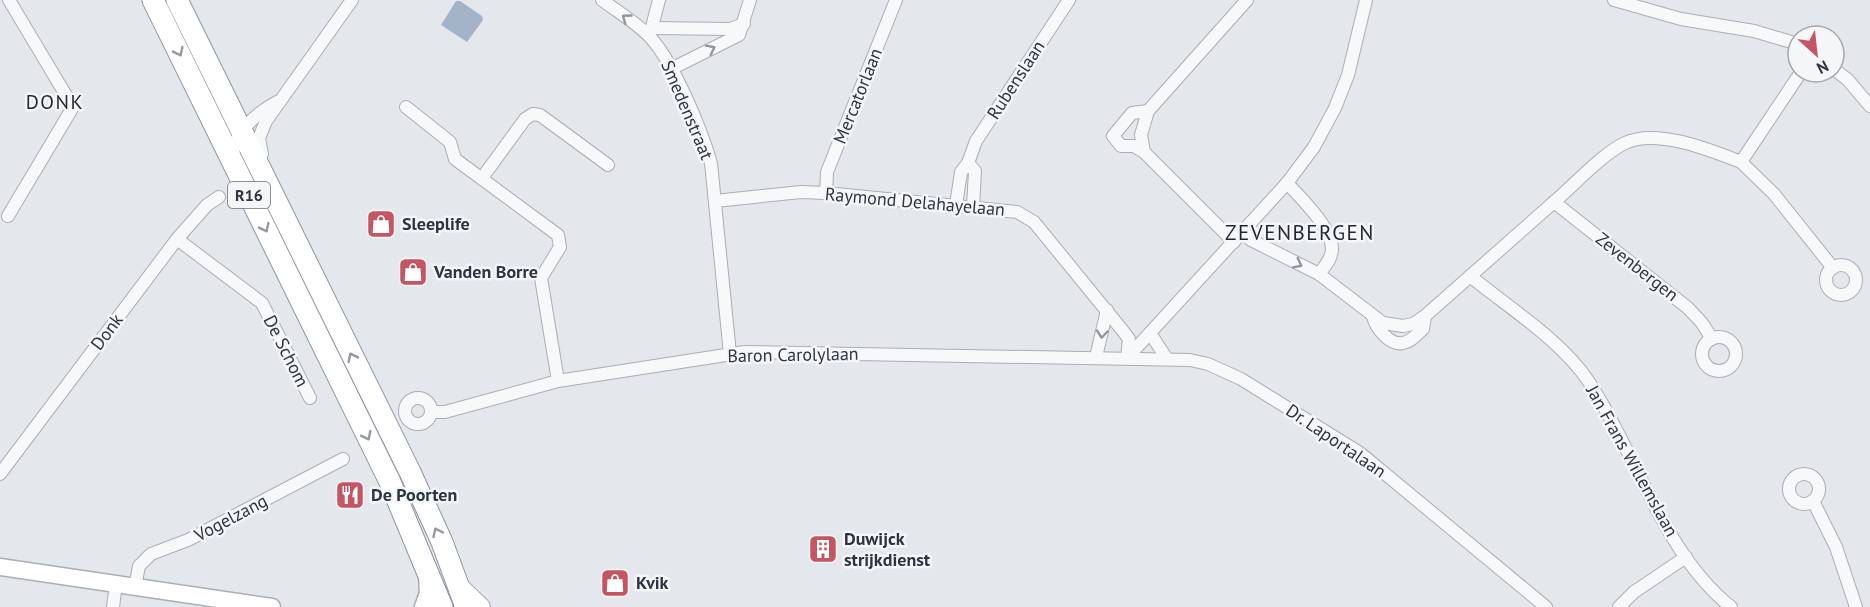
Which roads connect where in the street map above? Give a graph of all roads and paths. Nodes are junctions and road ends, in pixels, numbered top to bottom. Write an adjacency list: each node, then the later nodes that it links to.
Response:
1 (9, 0): 38 (street)
2 (153, 0): 25 (highway, R16, one-way to 25)
3 (177, 0): 23 (highway, R16)
4 (352, 0): 19 (street)
5 (602, 0): 14 (street, Smedenstraat, one-way to 5)
6 (659, 0): 14 (street)
7 (750, 0): 13 (street)
8 (896, 0): 32 (street, Mercatorlaan)
9 (1069, 0): 27 (street, Rubenslaan)
10 (1247, 0): 22 (street)
11 (1366, 0): 31 (street)
12 (1614, 0): 15 (street)
13 (744, 24): 14 (street); 16 (street, one-way to 13)
14 (651, 32): 16 (street, Smedenstraat)
15 (1786, 41)
16 (671, 69): 34 (street, Smedenstraat)
17 (1846, 78): 20 (street)
18 (1793, 84): 26 (street)
19 (281, 100): 23 (street); 30 (street)
20 (1870, 106)
21 (406, 107): 29 (street)
22 (1148, 111): 24 (street); 24 (street)
23 (248, 124): 25 (street); 30 (highway, R16)
24 (1144, 152): 39 (street)
25 (232, 160): 60 (highway, R16, one-way to 60)
26 (1741, 162): 35 (street); 41 (street)
27 (968, 163): 36 (street, Rubenslaan); 37 (street)
28 (608, 165): 29 (street)
29 (482, 178): 53 (street)
30 (265, 179): 63 (highway, R16, one-way to 30)
31 (1287, 183): 39 (street); 42 (street)
32 (826, 193): 34 (street, Raymond Delahayelaan); 36 (street, Raymond Delahayelaan)
33 (219, 197): 40 (street, Donk)
34 (715, 201): 49 (street, Smedenstraat)
35 (1554, 202): 43 (street); 48 (street, Zevenbergen)
36 (956, 205): 37 (street, Raymond Delahayelaan)
37 (974, 207): 44 (street, Raymond Delahayelaan)
38 (8, 216)
39 (1239, 237): 42 (street, one-way to 42); 47 (street)
40 (177, 239): 54 (street, De Schom); 57 (street, Donk)
41 (1833, 268)
42 (1319, 274): 45 (street)
43 (1470, 276): 46 (street); 59 (street, Jan Frans Willemslaan)
44 (1107, 310): 50 (street, one-way to 50); 51 (street, Raymond Delahayelaan)
45 (1372, 316): 46 (street); 46 (street)
46 (1425, 316)
47 (1150, 333): 51 (street); 52 (street)
48 (1712, 339)
49 (730, 354): 50 (street, Baron Carolylaan); 53 (street, Baron Carolylaan)
50 (1096, 357): 51 (street, Baron Carolylaan)
51 (1127, 358): 52 (street, Dr. Laportalaan)
52 (1167, 359): 71 (street, Dr. Laportalaan)
53 (558, 381): 55 (street, Baron Carolylaan)
54 (310, 398)
55 (431, 412)
56 (343, 459): 64 (street, Vogelzang)
57 (0, 474)
58 (1813, 501): 74 (street)
59 (1686, 557): 72 (street); 73 (street, Jan Frans Willemslaan)
60 (427, 566): 67 (street); 68 (highway, R16)
61 (0, 567): 62 (street)
62 (116, 584): 64 (street); 65 (street)
63 (459, 586): 69 (highway, R16); 70 (main road)
64 (135, 587): 66 (street)
65 (113, 607)
66 (272, 607)
67 (423, 607)
68 (442, 607)
69 (466, 607)
70 (481, 607)
71 (1546, 607)
72 (1619, 607)
73 (1731, 607)
74 (1856, 607)

